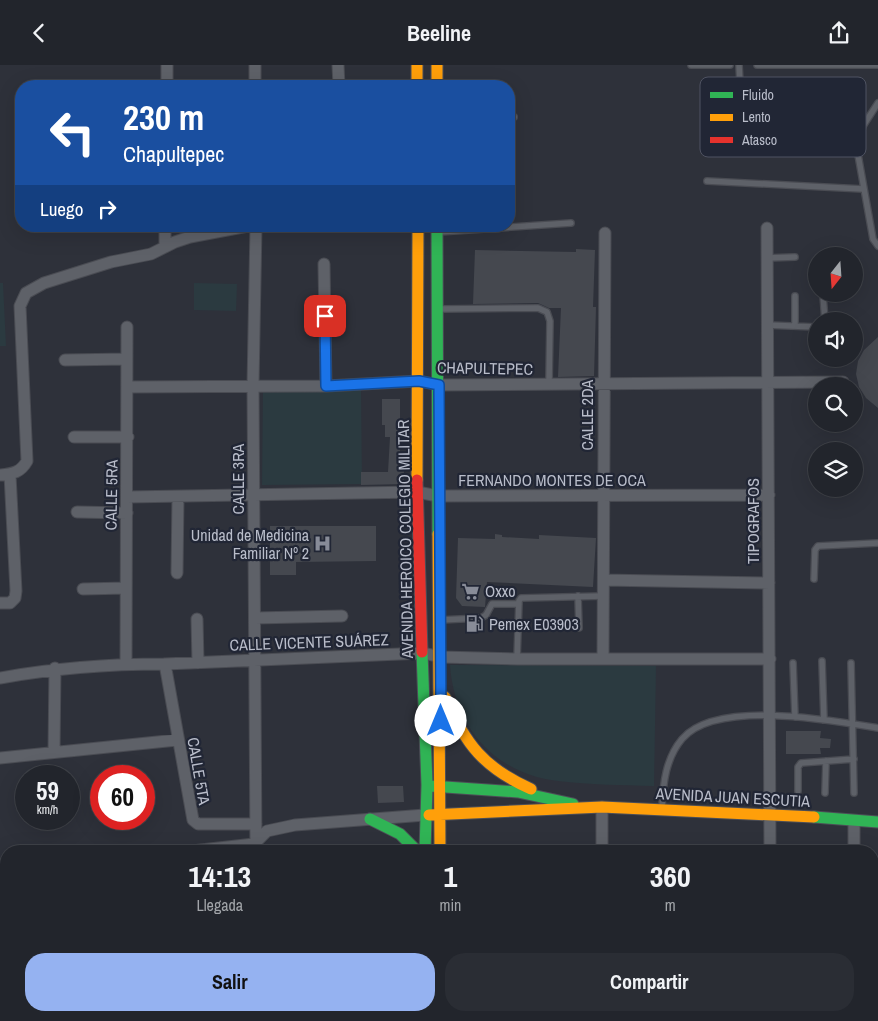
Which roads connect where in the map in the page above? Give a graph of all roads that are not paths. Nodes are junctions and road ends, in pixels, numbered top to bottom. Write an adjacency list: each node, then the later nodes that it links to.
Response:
1 (167, 65): 10 (street)
2 (255, 65): 11 (street)
3 (338, 65): 12 (street)
4 (417, 65): 13 (main road)
5 (437, 65): 14 (main road)
6 (691, 65): 7 (lane)
7 (730, 65)
8 (757, 65): 9 (lane)
9 (878, 65)
10 (167, 80)
11 (256, 80)
12 (339, 80)
13 (417, 80)
14 (437, 80)
15 (878, 103): 16 (lane)
16 (866, 121)
17 (860, 157): 19 (lane)
18 (707, 181): 19 (lane)
19 (863, 189): 29 (lane)
20 (571, 223): 21 (lane)
21 (515, 226)
22 (767, 228): 32 (street, TIPOGRAFOS)
23 (165, 232): 30 (street)
24 (211, 232): 30 (street)
25 (256, 232): 44 (street, CALLE 3RA)
26 (418, 232): 42 (main road, AVENIDA HEROICO COLEGIO MILITAR)
27 (437, 232): 35 (main road, AVENIDA HEROICO COLEGIO MILITAR)
28 (605, 233): 47 (street, CALLE 2DA)
29 (878, 246)
30 (164, 247): 53 (street)
31 (795, 257): 32 (lane)
32 (767, 258): 36 (street, TIPOGRAFOS)
33 (324, 264): 49 (street)
34 (795, 296): 37 (lane)
35 (438, 309): 45 (main road, AVENIDA HEROICO COLEGIO MILITAR); 46 (lane)
36 (767, 325): 37 (lane); 48 (street, TIPOGRAFOS)
37 (796, 326): 39 (lane)
38 (127, 327): 40 (street, CALLE 5RA)
39 (808, 327)
40 (127, 359): 41 (street); 50 (street, CALLE 5RA)
41 (65, 360)
42 (419, 381): 45 (street, CHAPULTEPEC); 49 (street, CHAPULTEPEC); 54 (main road, AVENIDA HEROICO COLEGIO MILITAR)
43 (808, 384): 48 (street, CHAPULTEPEC)
44 (253, 385): 49 (street, CHAPULTEPEC); 50 (street, CHAPULTEPEC); 60 (street, CALLE 3RA)
45 (439, 385): 46 (street, CHAPULTEPEC); 56 (main road, AVENIDA HEROICO COLEGIO MILITAR)
46 (549, 385): 47 (street, CHAPULTEPEC)
47 (604, 385): 48 (street, CHAPULTEPEC); 57 (street, CALLE 2DA)
48 (768, 385): 55 (street, TIPOGRAFOS)
49 (326, 386)
50 (127, 387): 52 (street, CALLE 5RA)
51 (74, 437): 52 (street)
52 (128, 437): 58 (street, CALLE 5RA)
53 (5, 475): 72 (street)
54 (417, 492): 56 (street, FERNANDO MONTES DE OCA); 60 (street, FERNANDO MONTES DE OCA); 79 (main road, AVENIDA HEROICO COLEGIO MILITAR)
55 (769, 495): 57 (street, FERNANDO MONTES DE OCA); 67 (street, TIPOGRAFOS)
56 (438, 496): 57 (street, FERNANDO MONTES DE OCA); 77 (main road, AVENIDA HEROICO COLEGIO MILITAR)
57 (603, 496): 66 (street, CALLE 2DA)
58 (126, 497): 59 (street, FERNANDO MONTES DE OCA); 62 (street, CALLE 5RA)
59 (178, 497): 60 (street, FERNANDO MONTES DE OCA); 64 (street)
60 (254, 497): 75 (street, CALLE 3RA)
61 (77, 512): 62 (street)
62 (127, 513): 68 (street, CALLE 5RA)
63 (878, 543): 65 (lane)
64 (177, 573)
65 (814, 579)
66 (604, 580): 67 (street); 71 (street, CALLE 2DA)
67 (769, 583): 83 (street, TIPOGRAFOS)
68 (126, 588): 69 (street); 89 (street, CALLE 5RA)
69 (83, 589)
70 (578, 596): 71 (lane); 73 (lane); 78 (lane)
71 (604, 596): 81 (street, CALLE 2DA)
72 (0, 603)
73 (519, 604): 77 (lane); 82 (lane)
74 (342, 616): 75 (street)
75 (255, 618): 84 (street, CALLE 3RA)
76 (196, 619): 86 (street)
77 (440, 620): 80 (main road, AVENIDA HEROICO COLEGIO MILITAR)
78 (579, 629)
79 (424, 653): 80 (street, CALLE VICENTE SUÁREZ); 84 (street, CALLE VICENTE SUÁREZ); 104 (main road, AVENIDA HEROICO COLEGIO MILITAR)
80 (441, 657): 82 (street, CALLE VICENTE SUÁREZ); 93 (main road, AVENIDA HEROICO COLEGIO MILITAR)
81 (603, 658): 82 (street, CALLE VICENTE SUÁREZ); 83 (street, CALLE VICENTE SUÁREZ)
82 (517, 659)
83 (770, 659): 94 (street, TIPOGRAFOS)
84 (256, 660): 86 (street, CALLE VICENTE SUÁREZ); 119 (street, CALLE 3RA)
85 (822, 661): 96 (lane)
86 (198, 663): 90 (street, CALLE VICENTE SUÁREZ)
87 (793, 663): 95 (lane)
88 (851, 663): 97 (lane)
89 (126, 664): 90 (street, CALLE VICENTE SUÁREZ); 91 (street, CALLE VICENTE SUÁREZ)
90 (165, 664): 99 (street, CALLE 5TA)
91 (55, 668): 92 (street, CALLE VICENTE SUÁREZ); 100 (street)
92 (0, 678)
93 (441, 686): 105 (main road, AVENIDA HEROICO COLEGIO MILITAR); 109 (main road)
94 (770, 715): 95 (lane); 112 (lane); 114 (street, TIPOGRAFOS)
95 (795, 717): 96 (lane)
96 (824, 720): 97 (lane)
97 (853, 724): 98 (lane); 102 (lane)
98 (878, 728)
99 (177, 740): 100 (street); 119 (street, CALLE 5TA)
100 (54, 752): 101 (street)
101 (0, 759)
102 (854, 759): 103 (lane); 108 (lane)
103 (826, 761): 106 (lane); 107 (lane)
104 (426, 785): 105 (main road, AVENIDA JUAN ESCUTIA); 115 (main road, AVENIDA HEROICO COLEGIO MILITAR)
105 (441, 789): 109 (main road, AVENIDA JUAN ESCUTIA); 113 (main road, AVENIDA HEROICO COLEGIO MILITAR)
106 (798, 791)
107 (825, 793)
108 (854, 793)
109 (543, 795): 110 (main road, AVENIDA JUAN ESCUTIA)
110 (586, 807): 111 (main road, AVENIDA JUAN ESCUTIA); 113 (main road, AVENIDA JUAN ESCUTIA)
111 (602, 807): 112 (main road, AVENIDA JUAN ESCUTIA); 125 (street)
112 (662, 809): 114 (main road, AVENIDA JUAN ESCUTIA)
113 (440, 814): 115 (main road, AVENIDA JUAN ESCUTIA); 124 (main road, AVENIDA HEROICO COLEGIO MILITAR)
114 (770, 814): 117 (main road, AVENIDA JUAN ESCUTIA); 126 (street, TIPOGRAFOS)
115 (425, 815): 116 (street); 123 (main road, AVENIDA HEROICO COLEGIO MILITAR)
116 (370, 819): 121 (street); 122 (main road)
117 (854, 821): 118 (main road, AVENIDA JUAN ESCUTIA); 127 (street)
118 (878, 822)
119 (256, 824): 120 (street, CALLE 3RA)
120 (256, 845)
121 (257, 845)
122 (411, 845)
123 (425, 845)
124 (440, 845)
125 (602, 845)
126 (770, 845)
127 (854, 845)

